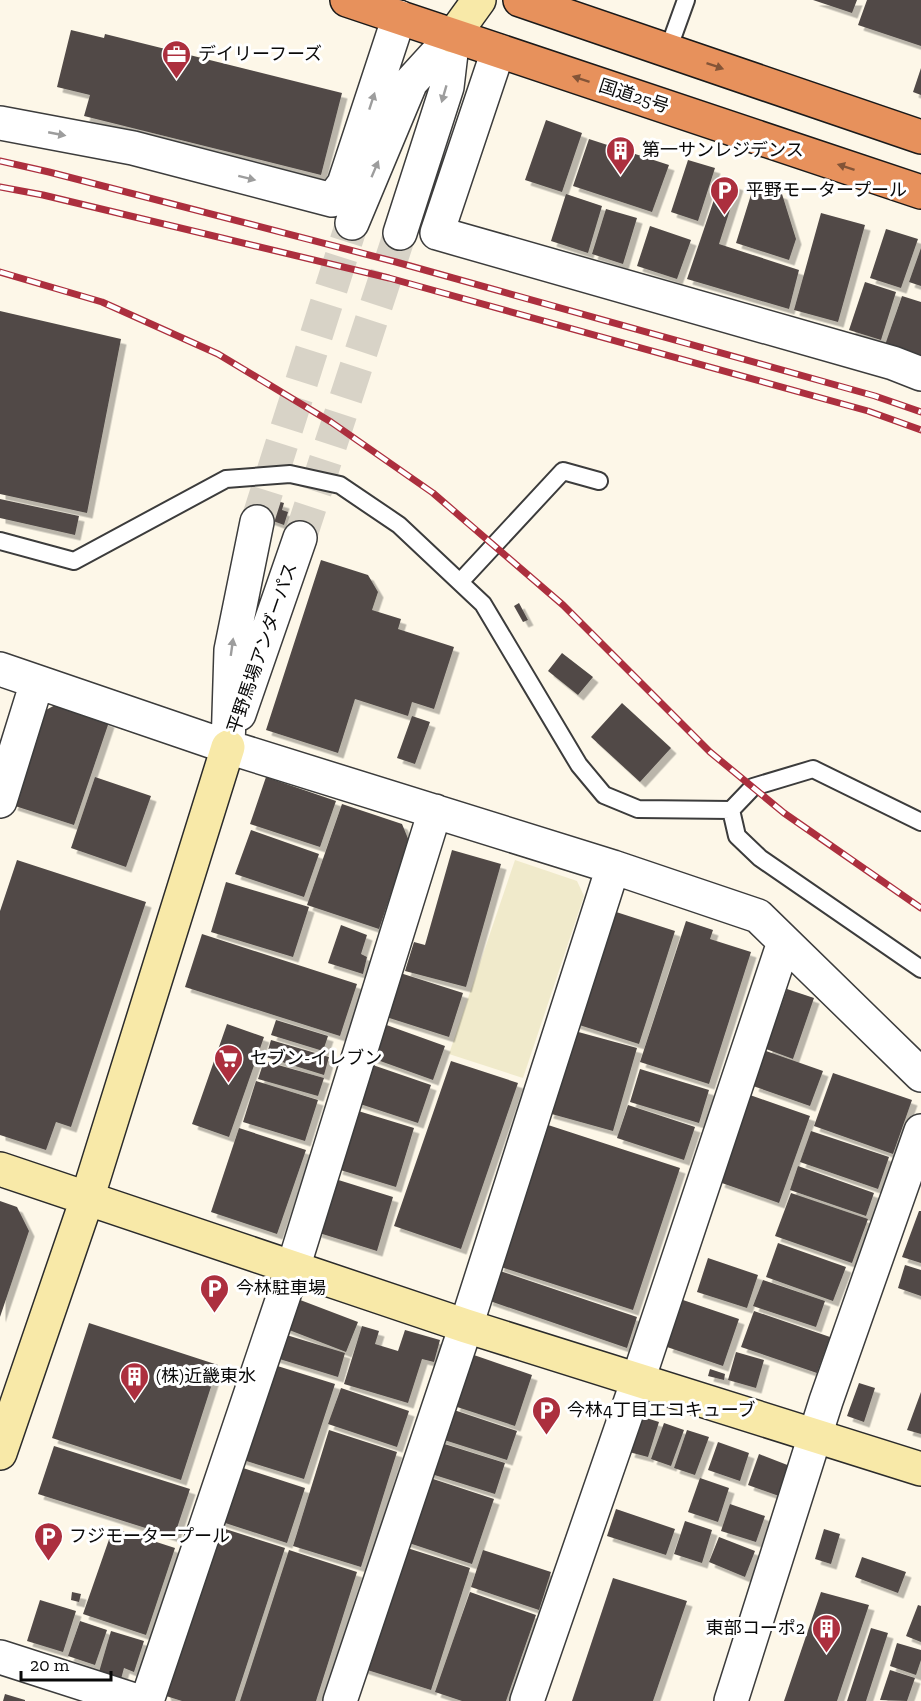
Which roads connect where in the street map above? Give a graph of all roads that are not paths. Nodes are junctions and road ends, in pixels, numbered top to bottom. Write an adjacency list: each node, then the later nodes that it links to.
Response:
1 (347, 0): 5 (highway, 国道25号)
2 (479, 0): 6 (street)
3 (520, 0): 7 (highway)
4 (686, 0): 7 (lane)
5 (399, 17): 6 (highway, 国道25号); 9 (street, one-way to 5)
6 (453, 36): 8 (highway, 国道25号); 12 (street, one-way to 6); 13 (street, one-way to 13)
7 (668, 50): 10 (highway, one-way to 10)
8 (498, 51): 11 (highway, 国道25号, one-way to 8); 14 (street)
9 (0, 123)
10 (921, 137)
11 (921, 192)
12 (352, 222)
13 (400, 233)
14 (921, 374)
15 (599, 481): 19 (lane)
16 (256, 522): 22 (street, 平野馬場アンダーパス, one-way to 16)
17 (300, 538): 22 (street, 平野馬場アンダーパス)
18 (0, 541): 19 (lane)
19 (460, 582): 24 (lane)
20 (0, 669): 21 (street)
21 (38, 682): 22 (street); 23 (street)
22 (228, 747): 25 (street); 33 (street)
23 (0, 801)
24 (731, 810): 26 (lane); 29 (lane)
25 (435, 811): 27 (street); 34 (street)
26 (921, 822)
27 (613, 867): 28 (street); 35 (street)
28 (784, 942): 30 (street); 36 (street)
29 (921, 969)
30 (921, 1075)
31 (921, 1131): 37 (street)
32 (0, 1169): 33 (street)
33 (87, 1199): 34 (street); 38 (street)
34 (293, 1268): 35 (street); 42 (street)
35 (466, 1326): 36 (street); 43 (street)
36 (638, 1380): 37 (street); 44 (street)
37 (815, 1435): 39 (street); 45 (street)
38 (0, 1453)
39 (921, 1469)
40 (0, 1657): 41 (street)
41 (137, 1701)
42 (147, 1701)
43 (340, 1701)
44 (527, 1701)
45 (731, 1701)

